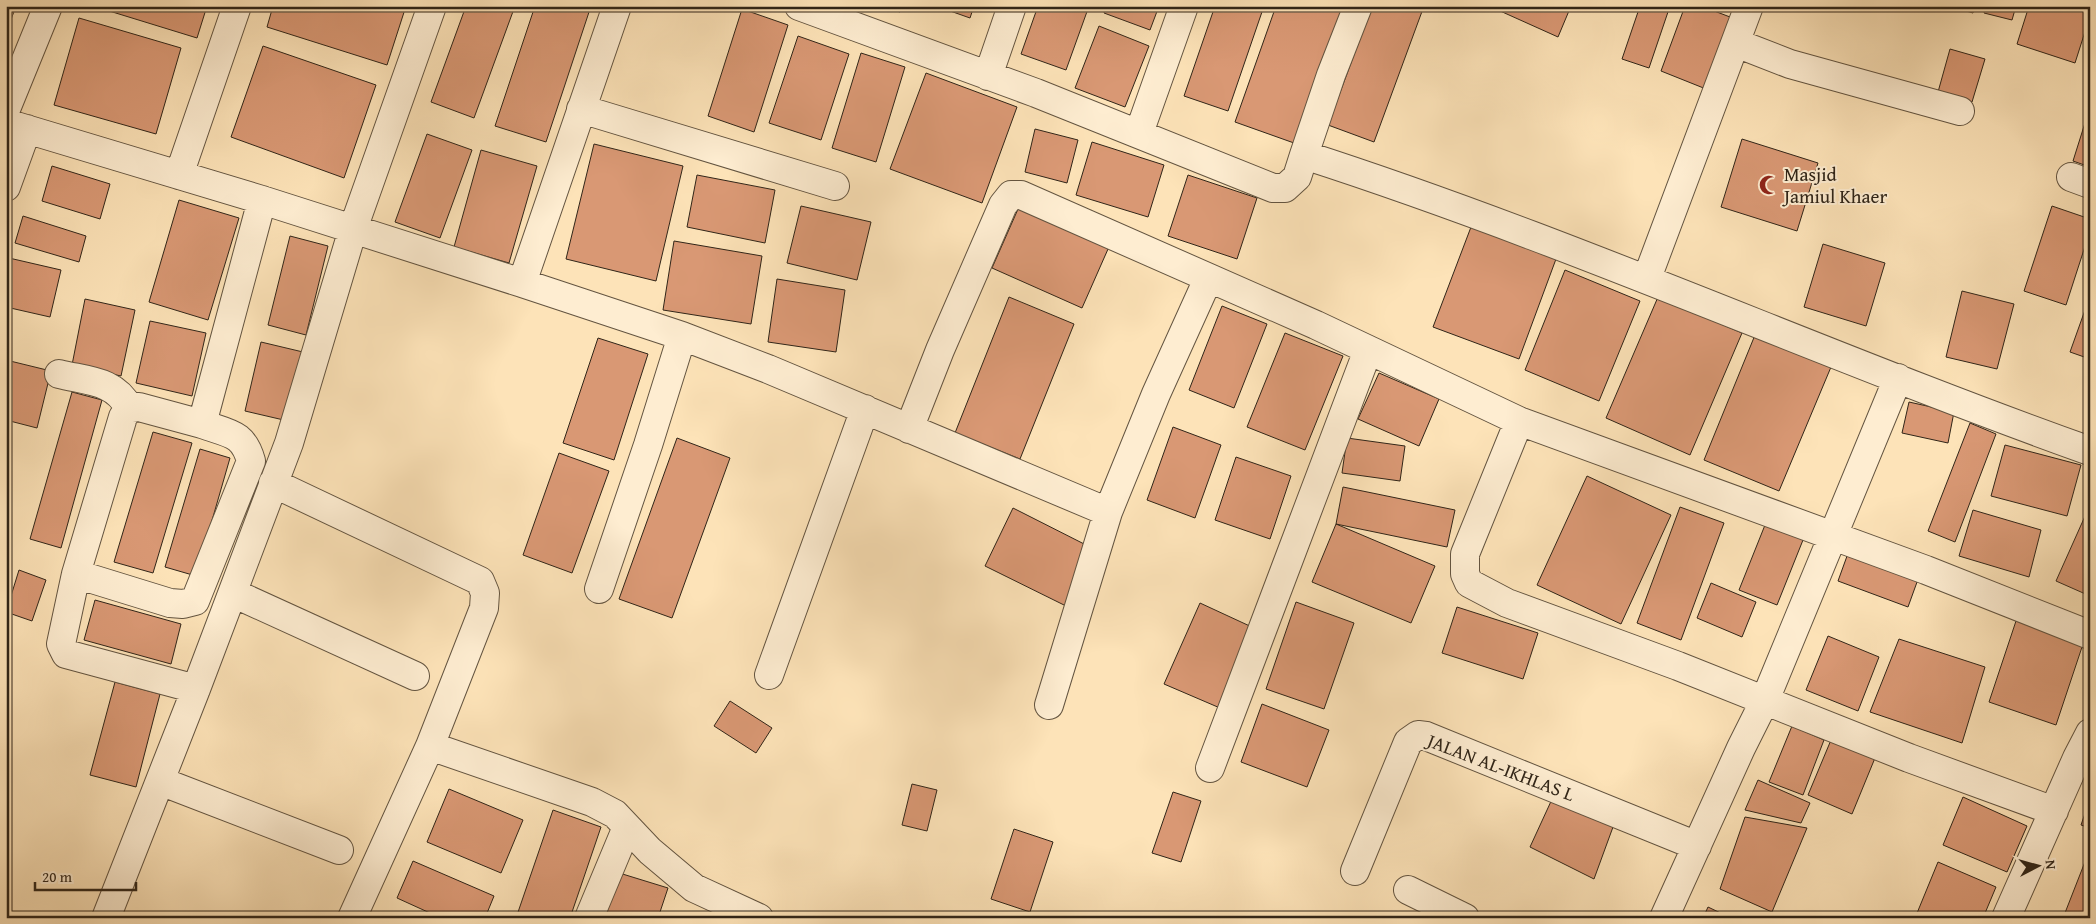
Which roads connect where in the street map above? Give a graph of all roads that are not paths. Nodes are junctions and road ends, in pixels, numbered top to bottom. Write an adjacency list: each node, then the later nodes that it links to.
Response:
1 (48, 6): 12 (street)
2 (237, 6): 18 (street)
3 (432, 6): 22 (street)
4 (617, 6): 13 (street)
5 (799, 6): 11 (street)
6 (1012, 6): 11 (street)
7 (1184, 6): 16 (street)
8 (1358, 6): 17 (street)
9 (1749, 6): 10 (street)
10 (1736, 43): 14 (street); 23 (street)
11 (988, 76): 16 (street)
12 (6, 109)
13 (581, 109): 19 (street); 25 (street)
14 (1960, 111)
15 (16, 126): 18 (street); 20 (street)
16 (1139, 134): 17 (street)
17 (1304, 156): 23 (street)
18 (179, 175): 21 (street)
19 (835, 186)
20 (6, 187)
21 (262, 200): 22 (street); 33 (street)
22 (352, 229): 25 (street); 36 (street)
23 (1647, 278): 29 (street)
24 (1208, 279): 27 (street); 34 (street); 37 (street)
25 (522, 283): 26 (street)
26 (682, 336): 31 (street); 40 (street)
27 (1368, 350): 32 (street); 50 (street)
28 (59, 374): 30 (street)
29 (1898, 378): 35 (street); 38 (street)
30 (129, 408): 33 (street); 39 (street)
31 (864, 409): 34 (street); 43 (street)
32 (1519, 421): 38 (street); 46 (street)
33 (202, 424): 39 (street)
34 (909, 429): 37 (street)
35 (2090, 451)
36 (273, 483): 41 (street); 49 (street)
37 (1108, 512): 47 (street)
38 (1832, 535): 42 (street); 46 (street)
39 (76, 574): 45 (street)
40 (599, 589)
41 (233, 593): 44 (street); 45 (street)
42 (2090, 635)
43 (769, 675)
44 (415, 676)
45 (196, 689): 51 (street)
46 (1765, 700): 52 (street); 54 (street)
47 (1049, 705)
48 (2090, 733): 52 (street)
49 (430, 746): 53 (street); 59 (street)
50 (1210, 768)
51 (160, 781): 55 (street); 58 (street)
52 (2054, 811): 64 (street)
53 (628, 827): 60 (street); 61 (street)
54 (1697, 846): 56 (street, JALAN AL-IKHLAS L); 63 (street)
55 (339, 850)
56 (1355, 871)
57 (1408, 890): 62 (street)
58 (106, 918)
59 (352, 918)
60 (589, 918)
61 (759, 918)
62 (1465, 918)
63 (1664, 918)
64 (2006, 918)

